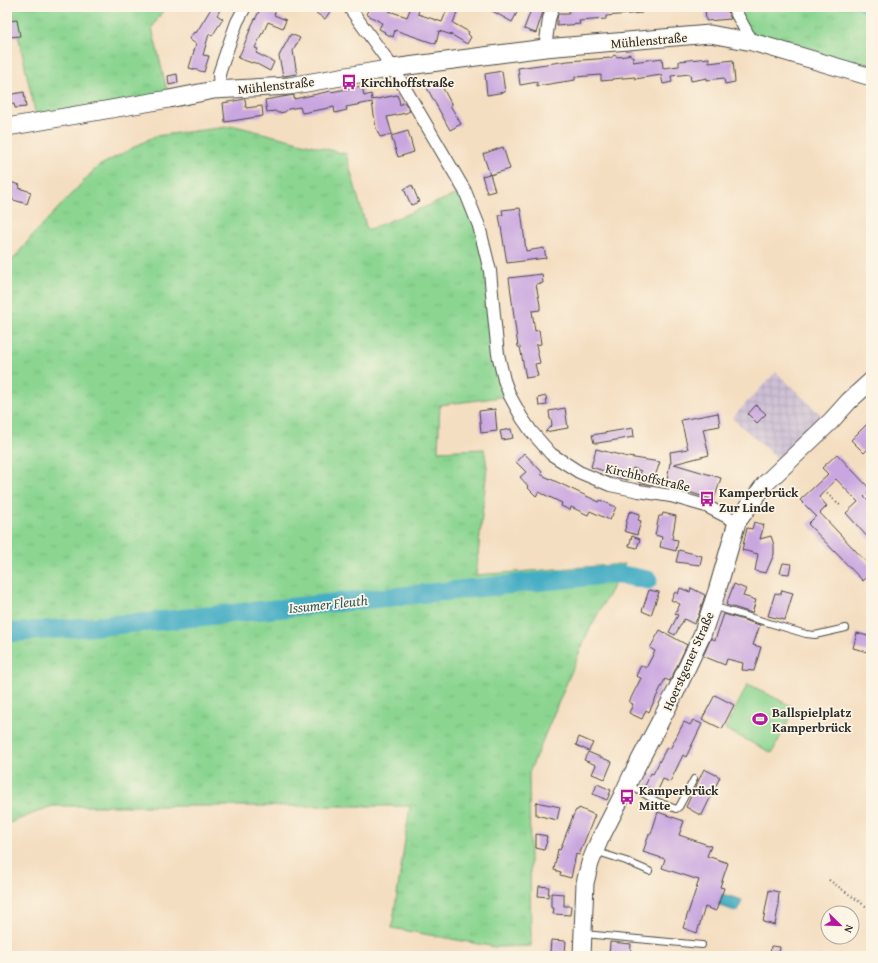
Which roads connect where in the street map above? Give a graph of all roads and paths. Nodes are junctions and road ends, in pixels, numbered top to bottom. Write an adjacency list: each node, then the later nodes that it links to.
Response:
1 (244, 7): 9 (street)
2 (349, 7): 7 (street, Kirchhoffstraße)
3 (553, 7): 6 (street)
4 (733, 7): 5 (street)
5 (752, 42): 6 (street, Mühlenstraße); 8 (street, Mühlenstraße)
6 (545, 48): 7 (street, Mühlenstraße)
7 (393, 68): 9 (street, Mühlenstraße); 14 (street, Kirchhoffstraße)
8 (871, 77)
9 (220, 90): 10 (street, Mühlenstraße)
10 (7, 127)
11 (871, 381): 14 (street, Hoerstgener Straße)
12 (824, 491): 13 (path)
13 (841, 506)
14 (737, 522): 15 (street, Hoerstgener Straße)
15 (712, 606): 16 (lane); 18 (street, Hoerstgener Straße)
16 (846, 628)
17 (694, 780): 18 (lane)
18 (627, 785): 19 (street, Hoerstgener Straße)
19 (596, 850): 20 (lane); 23 (street, Hoerstgener Straße)
20 (649, 870)
21 (829, 880): 22 (path)
22 (871, 910)
23 (583, 934): 24 (lane); 25 (street, Hoerstgener Straße)
24 (702, 945)
25 (582, 956)

